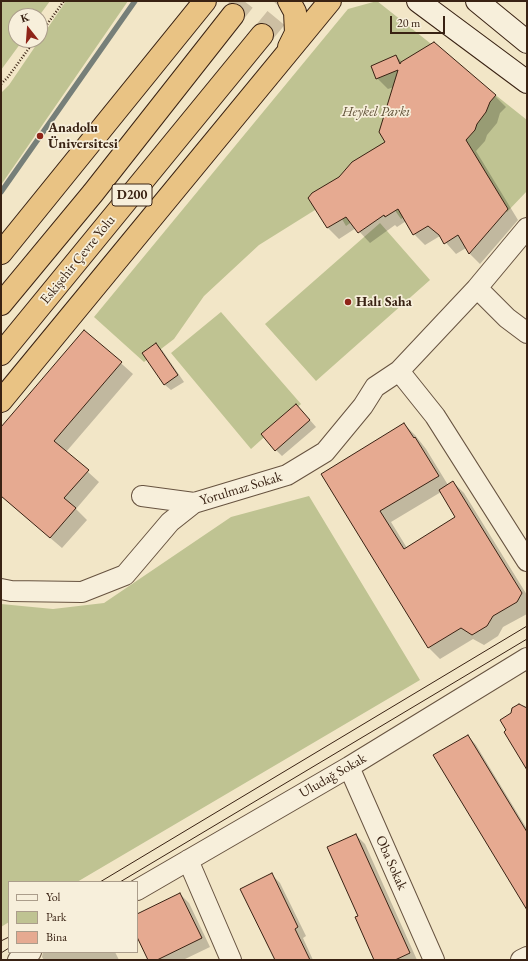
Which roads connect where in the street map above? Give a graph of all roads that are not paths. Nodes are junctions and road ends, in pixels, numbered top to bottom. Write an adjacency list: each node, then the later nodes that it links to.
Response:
1 (205, 1): 12 (highway)
2 (289, 1): 9 (highway)
3 (330, 1): 9 (highway)
4 (418, 1): 10 (main road)
5 (479, 2): 8 (main road)
6 (233, 15): 14 (highway, D200)
7 (262, 35): 16 (highway, Eskişehir Çevre Yolu / D200)
8 (527, 42)
9 (287, 52): 18 (highway)
10 (527, 82)
11 (527, 228): 13 (street, Yorulmaz Sokak)
12 (1, 253)
13 (477, 288): 15 (street); 17 (street, Yorulmaz Sokak)
14 (1, 304)
15 (527, 333)
16 (1, 354)
17 (399, 371): 20 (street, Yorulmaz Sokak); 21 (street)
18 (1, 401)
19 (142, 496): 20 (street)
20 (194, 503): 22 (street, Yorulmaz Sokak)
21 (527, 561)
22 (1, 588)
23 (527, 658): 24 (street, Uludağ Sokak)
24 (349, 767): 25 (street, Uludağ Sokak); 29 (street, Oba Sokak)
25 (188, 860): 26 (street, Uludağ Sokak); 28 (street)
26 (138, 889)
27 (527, 957): 30 (street)
28 (232, 960)
29 (434, 960)
30 (521, 960)

